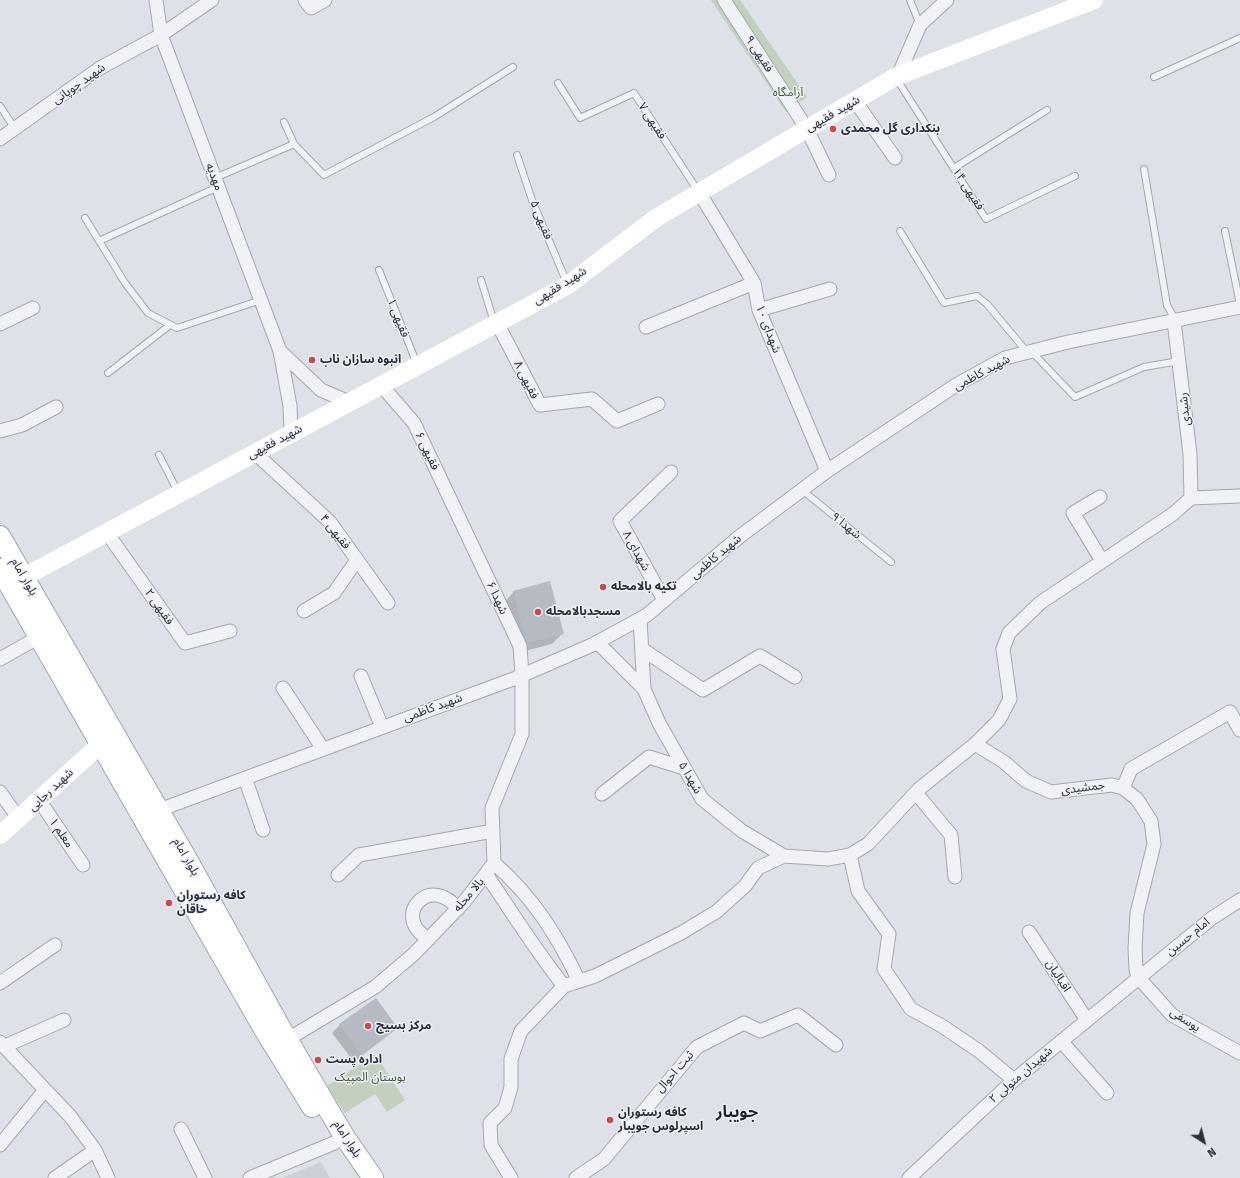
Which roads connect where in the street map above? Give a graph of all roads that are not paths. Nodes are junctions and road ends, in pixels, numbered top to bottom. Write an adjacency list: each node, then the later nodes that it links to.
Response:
1 (156, 0): 10 (street, مهدیه)
2 (212, 0): 10 (street, شهید چوپانی)
3 (305, 0): 4 (street)
4 (325, 0)
5 (724, 0): 21 (street, فقیهی ۹)
6 (910, 0): 9 (lane)
7 (947, 0): 9 (street)
8 (1094, 0): 13 (main road, شهید فقیهی)
9 (920, 24): 13 (street)
10 (161, 35): 20 (street, شهید چوپانی); 30 (street, مهدیه)
11 (1240, 38): 14 (lane)
12 (513, 67): 23 (lane)
13 (897, 76): 16 (main road, شهید فقیهی); 26 (lane, فقیهی ۱۴)
14 (1154, 77)
15 (558, 83): 31 (lane, فقیهی ۷)
16 (855, 101): 21 (main road, شهید فقیهی); 25 (street)
17 (0, 106): 20 (lane)
18 (1047, 110): 26 (lane)
19 (284, 122): 23 (lane)
20 (15, 129): 22 (street, شهید چوپانی)
21 (806, 129): 28 (street, فقیهی ۹); 31 (main road, شهید فقیهی)
22 (0, 139)
23 (294, 144): 30 (lane)
24 (517, 155): 39 (lane, فقیهی ۵)
25 (895, 158)
26 (954, 168): 29 (lane, فقیهی ۱۴)
27 (1144, 169): 46 (lane)
28 (829, 175)
29 (1075, 176)
30 (217, 183): 35 (lane); 41 (street, مهدیه)
31 (699, 192): 38 (street, شهدای ۱۰); 39 (main road, شهید فقیهی)
32 (85, 218): 35 (lane)
33 (900, 231): 52 (lane)
34 (1225, 232): 42 (lane)
35 (99, 241): 49 (lane)
36 (379, 270): 54 (lane, فقیهی ۱)
37 (480, 280): 47 (lane)
38 (754, 283): 45 (street, شهدای ۱۰); 50 (street)
39 (568, 284): 47 (main road, شهید فقیهی)
40 (830, 289): 45 (street)
41 (261, 300): 49 (lane); 51 (street, مهدیه)
42 (1240, 304)
43 (1240, 307): 46 (street, شهید کاظمی)
44 (33, 308): 48 (street)
45 (759, 310): 64 (street, شهدای ۱۰)
46 (1175, 321): 52 (street, شهید کاظمی); 53 (street, رشیدی)
47 (496, 323): 54 (main road, شهید فقیهی); 58 (street, فقیهی ۸)
48 (0, 324)
49 (170, 325): 55 (lane)
50 (646, 327)
51 (280, 351): 57 (street); 61 (street, مهدیه)
52 (1029, 352): 53 (lane); 64 (street, شهید کاظمی)
53 (1180, 361): 70 (street, رشیدی)
54 (417, 366): 56 (main road, شهید فقیهی)
55 (108, 372)
56 (381, 385): 57 (main road, شهید فقیهی); 71 (street, فقیهی ۶)
57 (349, 402): 61 (main road, شهید فقیهی)
58 (658, 404)
59 (56, 407): 60 (street)
60 (0, 431)
61 (291, 434): 62 (main road, شهید فقیهی)
62 (255, 453): 67 (main road, شهید فقیهی); 74 (street, فقیهی ۴)
63 (159, 455): 67 (lane)
64 (827, 471): 66 (street, شهید کاظمی)
65 (671, 472): 78 (street, شهدای ۸)
66 (802, 490): 75 (lane, شهدا ۹); 78 (street, شهید کاظمی)
67 (179, 494): 72 (main road, شهید فقیهی)
68 (1240, 496): 70 (street)
69 (1100, 497): 76 (street)
70 (1191, 498): 76 (street)
71 (463, 524): 87 (street, شهدا ۶)
72 (107, 533): 77 (main road, شهید فقیهی); 82 (street, فقیهی ۲)
73 (0, 536): 77 (main road, بلوار امام)
74 (357, 560): 79 (street, فقیهی ۴); 80 (street)
75 (891, 562)
76 (1102, 562): 95 (street)
77 (11, 577): 83 (main road, بلوار امام); 94 (main road, بلوار امام)
78 (664, 600): 81 (street, شهید کاظمی)
79 (388, 603)
80 (304, 611)
81 (640, 619): 84 (street, شهید کاظمی); 85 (street, شهدا ۵)
82 (230, 631)
83 (39, 636): 86 (street); 94 (main road, بلوار امام)
84 (597, 642): 87 (street, شهید کاظمی); 91 (street, شهدا ۵)
85 (642, 649): 89 (street); 91 (street, شهدا ۵)
86 (0, 659)
87 (522, 675): 92 (street, شهید کاظمی); 107 (street)
88 (360, 676): 92 (street)
89 (795, 677)
90 (283, 688): 96 (street)
91 (644, 689): 97 (street, شهدا ۵)
92 (382, 727): 96 (street, شهید کاظمی)
93 (1240, 730): 99 (street)
94 (109, 740): 103 (main road, شهید رجایی); 104 (main road, بلوار امام); 136 (main road, بلوار امام)
95 (975, 744): 99 (street, جمشیدی); 101 (street)
96 (323, 748): 98 (street, شهید کاظمی)
97 (684, 768): 102 (street); 109 (street, شهدا ۵)
98 (245, 778): 104 (street, شهید کاظمی); 106 (street)
99 (1122, 788): 121 (street, جمشیدی)
100 (0, 792): 105 (street)
101 (916, 793): 110 (street); 115 (street)
102 (602, 794)
103 (39, 800): 105 (main road, شهید رجایی); 112 (street, معلم ۱)
104 (159, 810): 127 (main road, بلوار امام)
105 (19, 819): 108 (main road, شهید رجایی)
106 (263, 830)
107 (493, 831): 111 (street); 114 (street)
108 (0, 835)
109 (784, 856): 110 (street); 122 (street)
110 (850, 856): 132 (street)
111 (494, 863): 113 (street, بالا محله); 122 (street)
112 (83, 865)
113 (486, 874): 117 (street, بالا محله); 124 (street)
114 (338, 875)
115 (955, 877)
116 (1240, 900): 121 (street, امام حسین)
117 (458, 909): 119 (street, بالا محله); 119 (street)
118 (1030, 932): 126 (street, اقبالیان)
119 (429, 939): 127 (street, بالا محله)
120 (55, 945): 123 (street)
121 (1138, 977): 126 (street, شهیدان متولی ۲); 131 (street, یوسفی)
122 (580, 981): 124 (street)
123 (0, 983)
124 (564, 986): 145 (street)
125 (64, 1020): 129 (street)
126 (1086, 1020): 128 (street, شهیدان متولی ۲)
127 (288, 1039): 136 (main road, بلوار امام)
128 (1061, 1041): 132 (street, شهیدان متولی ۲); 134 (street)
129 (1, 1044): 133 (street)
130 (836, 1045): 146 (street, ثبت احوال)
131 (1240, 1053)
132 (1014, 1080): 147 (street, شهیدان متولی ۲)
133 (45, 1090): 137 (street); 138 (street)
134 (1107, 1093)
135 (181, 1129): 141 (street)
136 (339, 1140): 142 (street); 143 (main road, بلوار امام); 144 (main road, بلوار امام)
137 (0, 1146)
138 (95, 1150): 139 (street); 140 (street)
139 (55, 1178)
140 (108, 1178)
141 (205, 1178)
142 (250, 1178)
143 (358, 1178)
144 (373, 1178)
145 (511, 1178)
146 (576, 1178)
147 (909, 1178)

